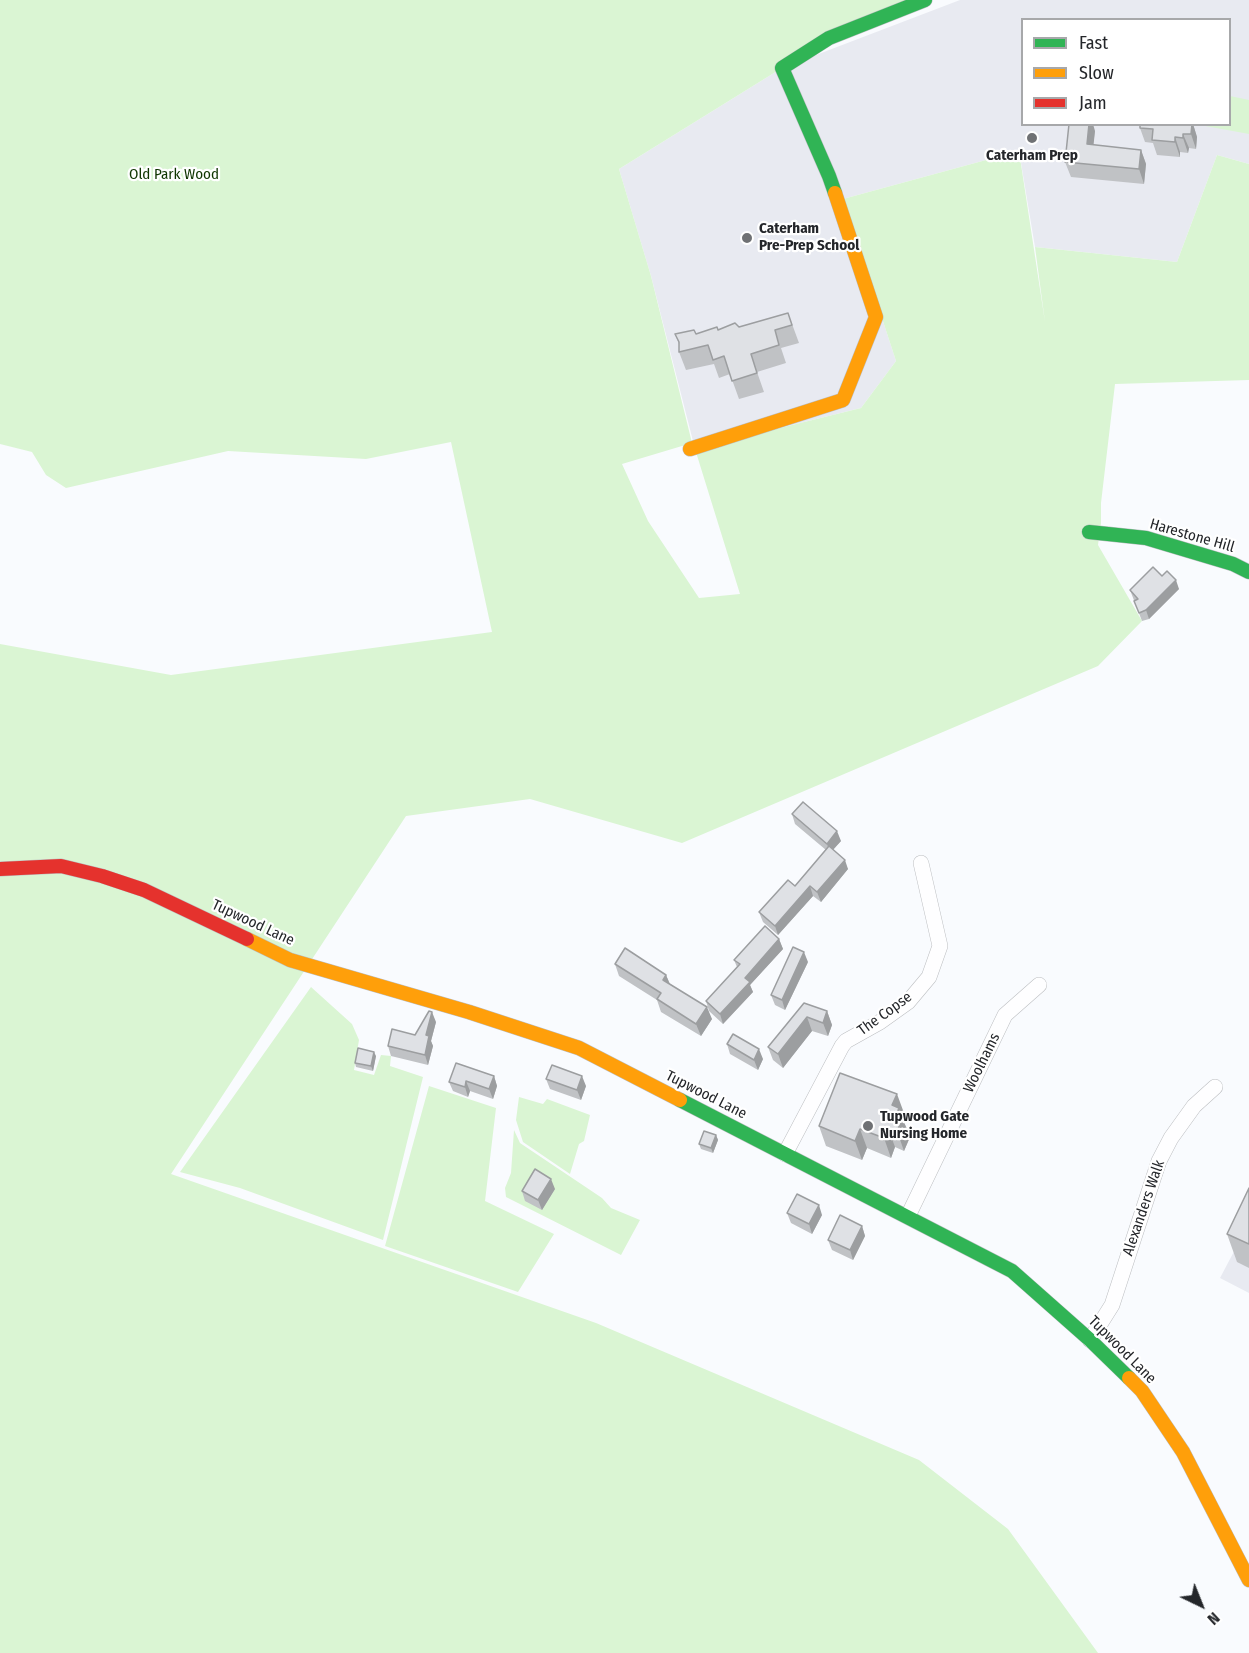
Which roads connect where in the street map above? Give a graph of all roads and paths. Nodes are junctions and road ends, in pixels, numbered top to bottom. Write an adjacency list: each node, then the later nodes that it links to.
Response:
1 (925, 0): 2 (street)
2 (690, 449)
3 (1089, 532): 4 (street, Harestone Hill)
4 (1249, 572)
5 (921, 863): 9 (street, The Copse)
6 (0, 869): 9 (street, Tupwood Lane)
7 (1039, 985): 10 (street, Woolhams)
8 (1215, 1087): 11 (street, Alexanders Walk)
9 (785, 1154): 10 (street, Tupwood Lane)
10 (908, 1215): 11 (street, Tupwood Lane)
11 (1090, 1340): 12 (street, Tupwood Lane)
12 (1249, 1580)

